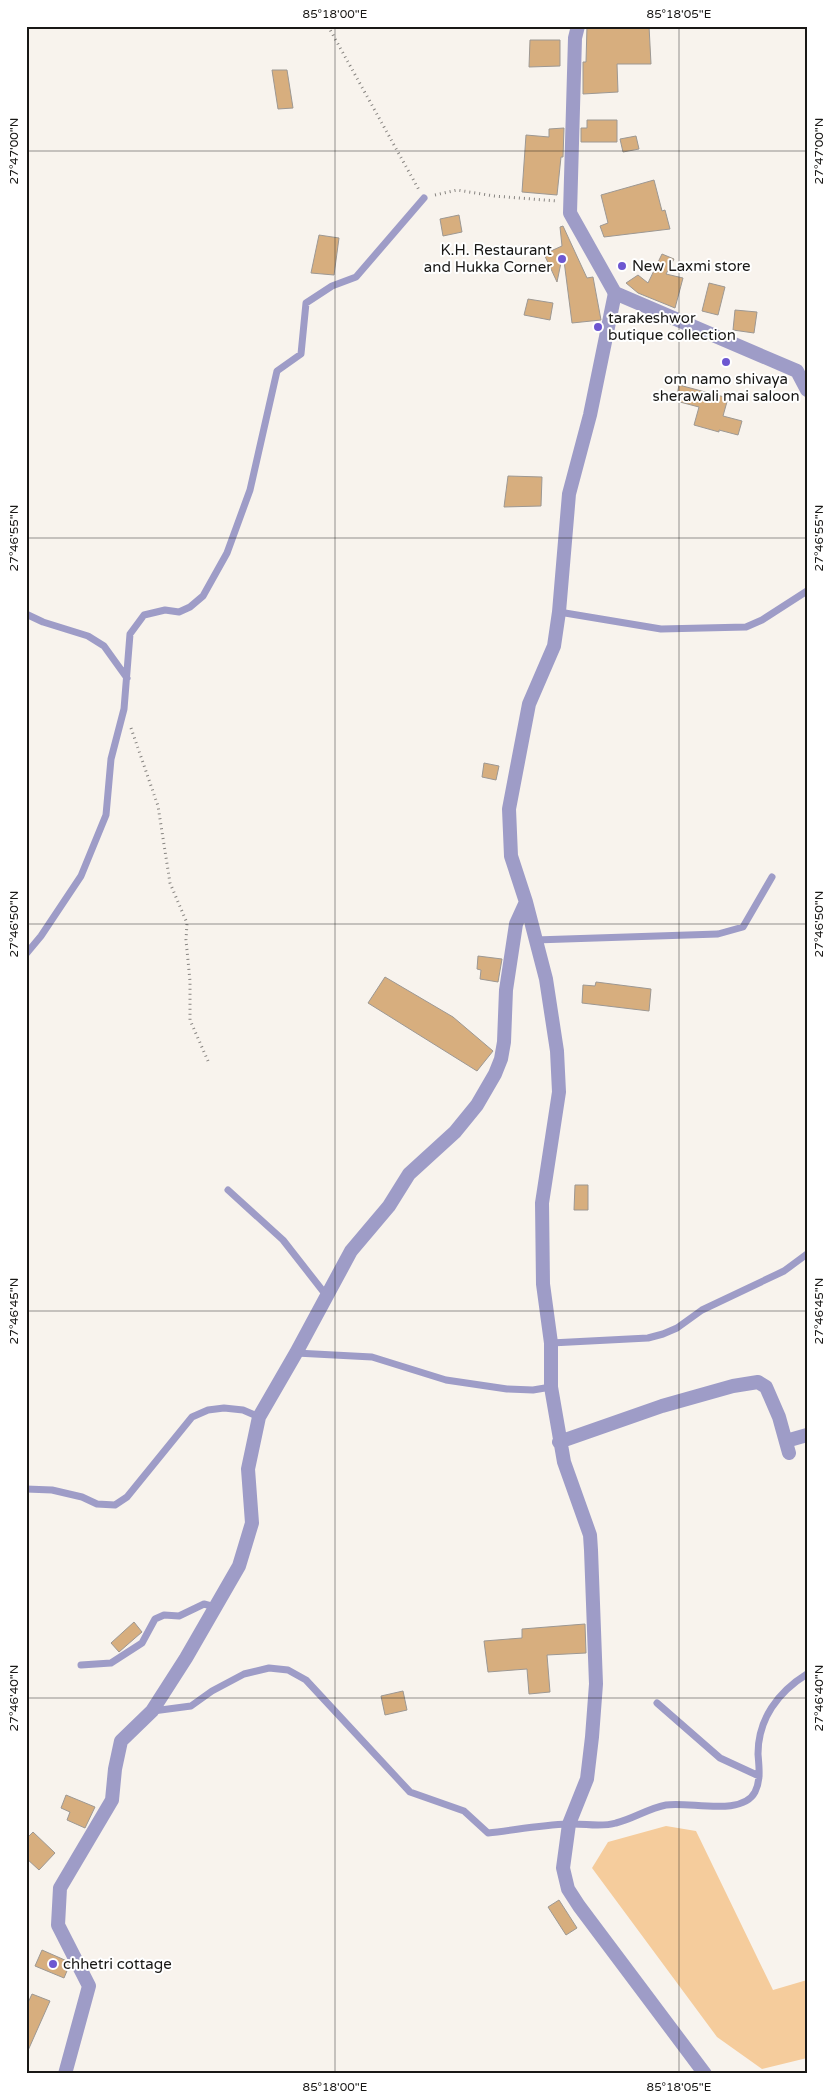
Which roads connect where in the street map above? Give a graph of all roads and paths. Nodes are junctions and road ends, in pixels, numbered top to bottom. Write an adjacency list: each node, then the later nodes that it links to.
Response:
1 (328, 26): 4 (path)
2 (578, 26): 3 (street)
3 (570, 197): 4 (path); 5 (street)
4 (424, 198): 10 (lane)
5 (615, 293): 6 (street); 8 (street)
6 (807, 390)
7 (807, 591): 8 (lane)
8 (560, 612): 13 (street)
9 (26, 614): 10 (lane)
10 (128, 678): 11 (lane)
11 (124, 709): 15 (lane); 16 (path)
12 (772, 877): 14 (lane)
13 (526, 902): 14 (street); 19 (street)
14 (536, 940): 20 (street)
15 (26, 954)
16 (208, 1061)
17 (228, 1190): 19 (lane)
18 (807, 1254): 20 (lane)
19 (326, 1295): 21 (street)
20 (551, 1343): 22 (street)
21 (296, 1354): 22 (lane); 23 (street)
22 (551, 1387): 25 (street)
23 (259, 1417): 26 (lane); 27 (street)
24 (807, 1435): 25 (street)
25 (559, 1442): 33 (street)
26 (26, 1489)
27 (215, 1607): 28 (lane); 31 (street)
28 (81, 1665)
29 (807, 1674): 32 (lane)
30 (657, 1703): 32 (lane)
31 (152, 1711): 33 (lane); 34 (street)
32 (759, 1776): 33 (lane)
33 (569, 1824): 35 (street)
34 (66, 2074)
35 (705, 2074)

